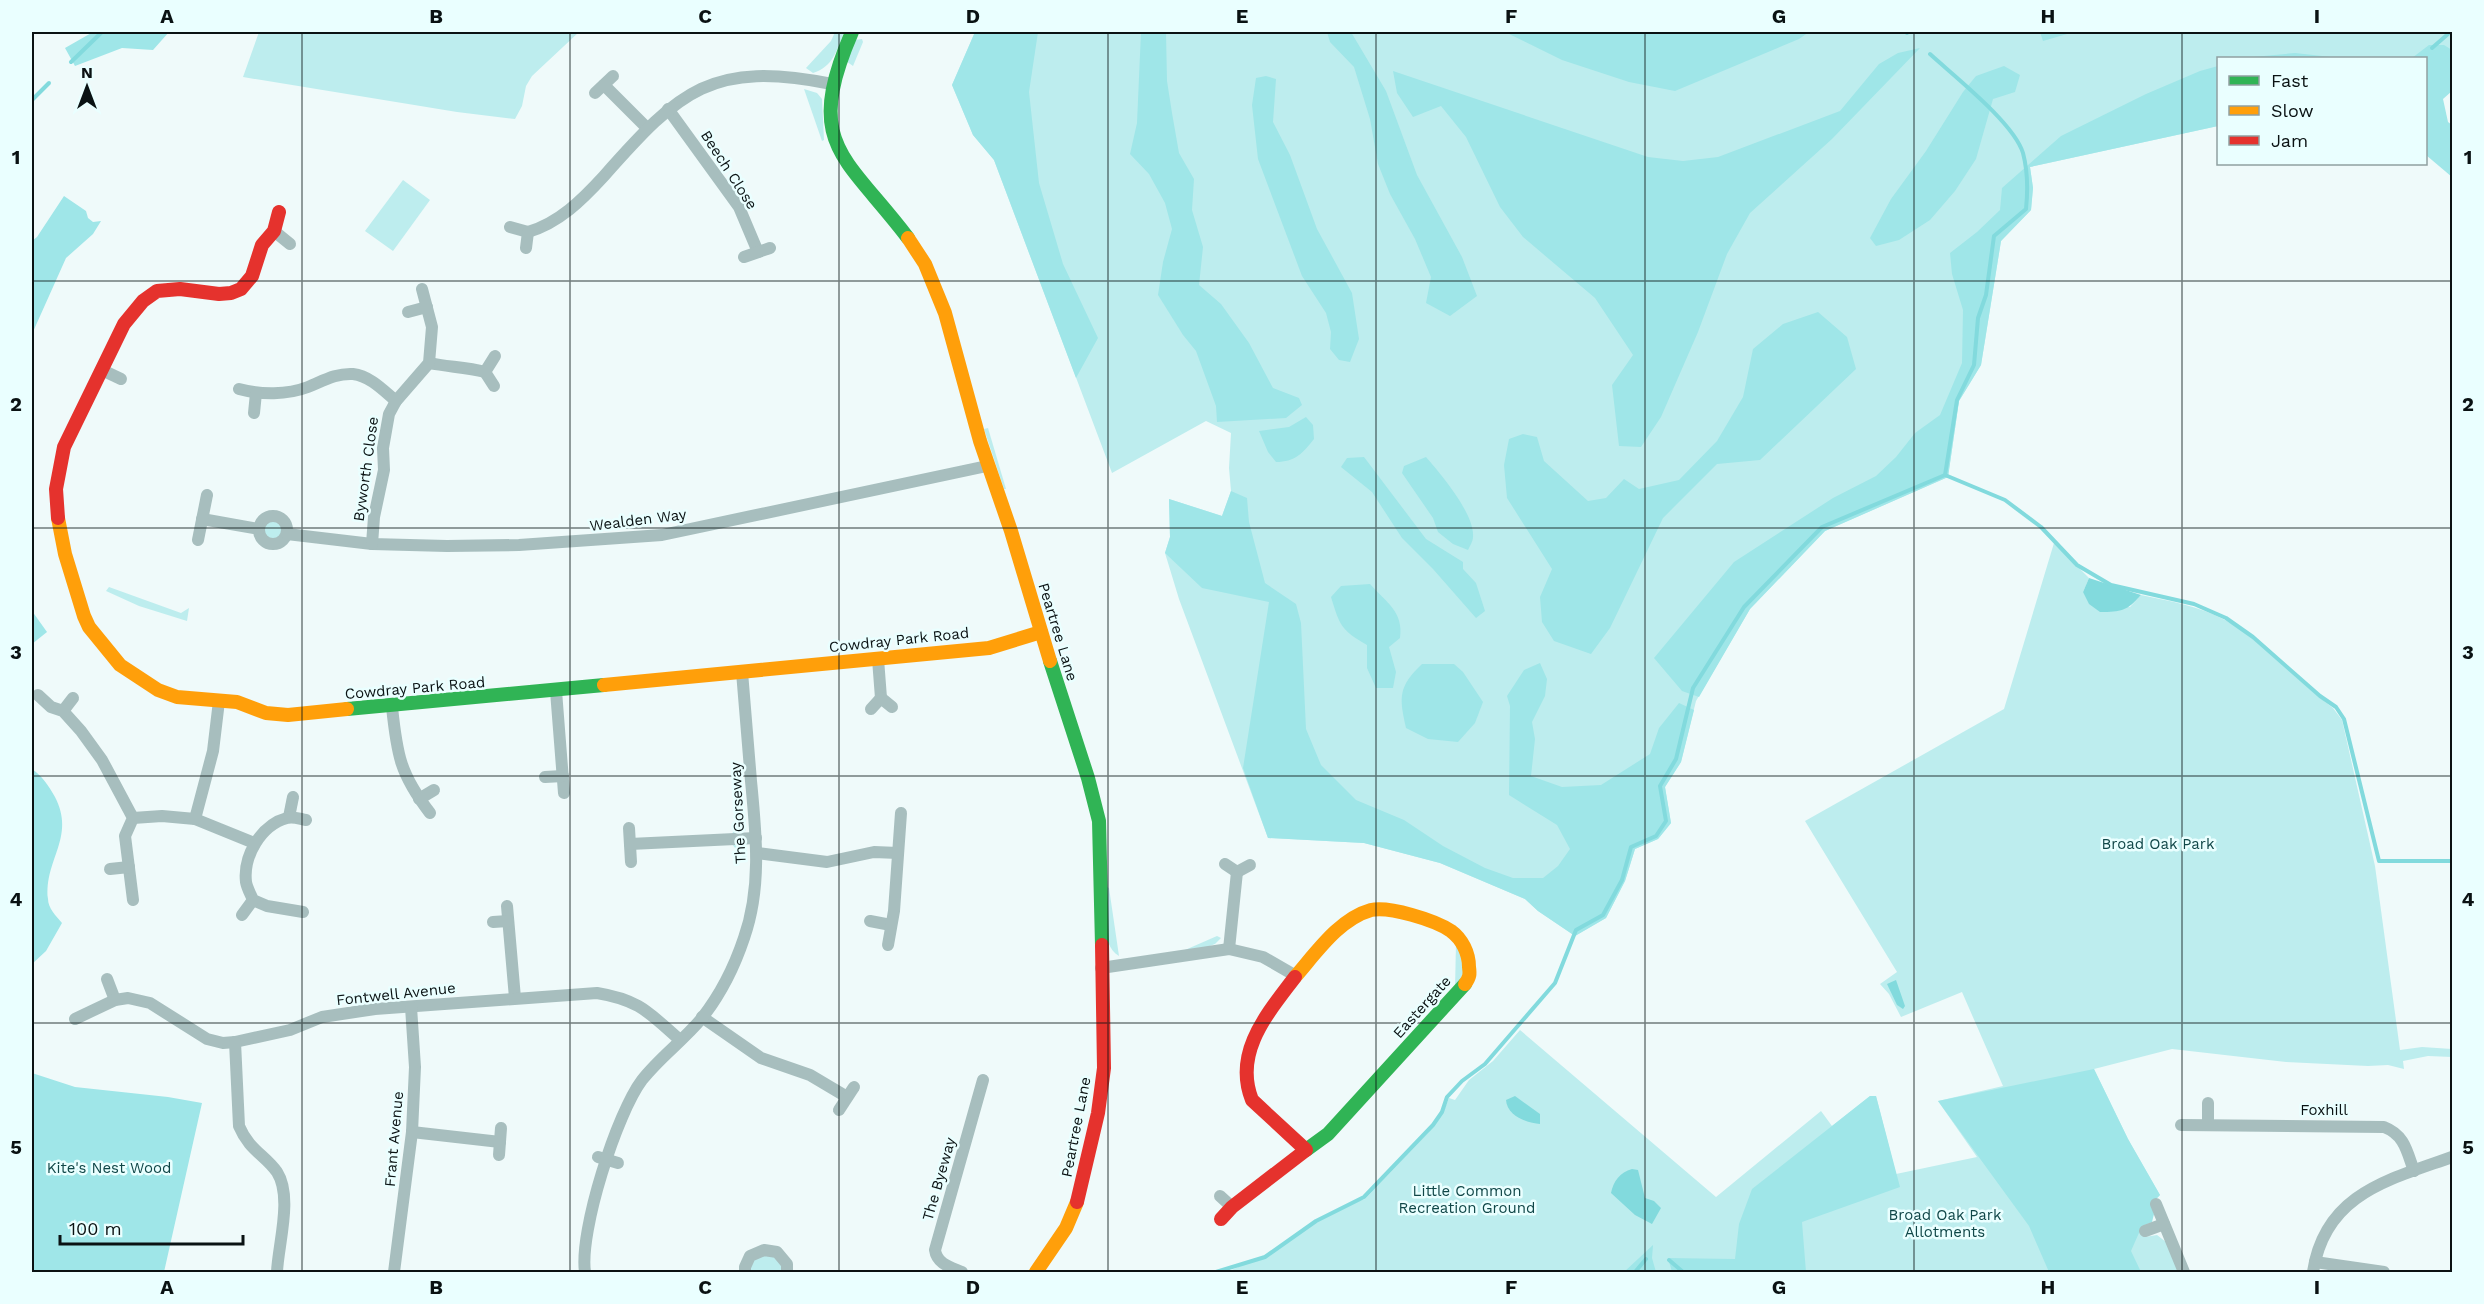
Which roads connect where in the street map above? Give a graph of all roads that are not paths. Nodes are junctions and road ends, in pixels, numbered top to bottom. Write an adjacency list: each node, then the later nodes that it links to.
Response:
1 (852, 32): 2 (street, Peartree Lane)
2 (832, 84): 4 (street); 26 (street, Peartree Lane)
3 (604, 85): 5 (street)
4 (668, 109): 5 (street); 12 (street, Beech Close)
5 (647, 128): 9 (street)
6 (279, 212): 8 (street, Cowdray Park Road)
7 (510, 227): 9 (street)
8 (274, 231): 10 (street); 18 (street, Cowdray Park Road)
9 (528, 232): 11 (street)
10 (290, 244)
11 (526, 248)
12 (744, 257)
13 (422, 289): 14 (street)
14 (428, 307): 15 (street); 17 (street)
15 (408, 312)
16 (495, 356): 19 (street)
17 (429, 363): 19 (street); 24 (street, Byworth Close)
18 (102, 370): 20 (street); 40 (street, Cowdray Park Road)
19 (485, 372): 21 (street)
20 (121, 379)
21 (494, 386)
22 (239, 389): 23 (street, Byworth Close)
23 (256, 393): 24 (street, Byworth Close); 25 (street)
24 (396, 401): 32 (street, Byworth Close)
25 (254, 413)
26 (987, 466): 32 (street, Wealden Way); 33 (street, Peartree Lane)
27 (207, 495): 28 (street)
28 (202, 519): 29 (street, Wealden Way); 31 (street)
29 (259, 529): 30 (street, Wealden Way); 30 (street)
30 (287, 534): 32 (street, Wealden Way)
31 (198, 540)
32 (372, 544)
33 (1041, 632): 34 (street, Cowdray Park Road); 80 (street, Peartree Lane)
34 (878, 659): 35 (street, Cowdray Park Road); 39 (street)
35 (742, 672): 36 (street, Cowdray Park Road); 58 (street, The Gorseway)
36 (555, 691): 41 (street, Cowdray Park Road); 45 (street)
37 (38, 695): 44 (street)
38 (73, 698): 44 (street)
39 (881, 698): 42 (street); 43 (street)
40 (219, 701): 41 (street, Cowdray Park Road); 55 (street)
41 (392, 707): 50 (street)
42 (892, 707)
43 (871, 709)
44 (63, 711): 54 (street)
45 (563, 776): 46 (street); 48 (street)
46 (545, 777)
47 (434, 790): 50 (street)
48 (564, 793)
49 (293, 797): 53 (street)
50 (419, 799): 51 (street)
51 (430, 813)
52 (901, 813): 61 (street)
53 (289, 817): 56 (street); 59 (street)
54 (133, 818): 55 (street); 66 (street)
55 (195, 819): 59 (street)
56 (306, 820)
57 (629, 828): 60 (street)
58 (756, 838): 60 (street); 62 (street, The Gorseway)
59 (254, 843): 70 (street)
60 (630, 844): 63 (street)
61 (898, 853): 62 (street); 77 (street)
62 (757, 854): 86 (street, The Gorseway)
63 (631, 862)
64 (1225, 864): 68 (street)
65 (1250, 865): 68 (street)
66 (129, 867): 67 (street); 69 (street)
67 (110, 869)
68 (1237, 872): 79 (street)
69 (133, 900)
70 (253, 900): 72 (street); 73 (street)
71 (507, 906): 74 (street)
72 (303, 912)
73 (242, 915)
74 (508, 921): 76 (street); 83 (street)
75 (870, 921): 77 (street)
76 (493, 922)
77 (891, 925): 78 (street)
78 (888, 945)
79 (1229, 949): 80 (street); 81 (street)
80 (1101, 968): 115 (street, Peartree Lane)
81 (1296, 976): 98 (street, Eastergate); 98 (street, Eastergate)
82 (107, 979): 84 (street)
83 (515, 998): 85 (street, Fontwell Avenue); 88 (street, Fontwell Avenue)
84 (114, 1000): 87 (street, Fontwell Avenue); 89 (street, Fontwell Avenue)
85 (411, 1007): 89 (street, Fontwell Avenue); 96 (street, Frant Avenue)
86 (702, 1017): 88 (street, The Gorseway); 92 (street)
87 (75, 1019)
88 (680, 1040): 111 (street, The Gorseway)
89 (235, 1042): 109 (street)
90 (983, 1080): 114 (street, The Byeway)
91 (2208, 1103): 94 (street)
92 (839, 1110)
93 (2181, 1125): 94 (street, Foxhill)
94 (2208, 1125): 101 (street, Foxhill)
95 (501, 1128): 97 (street)
96 (412, 1132): 97 (street); 110 (street, Frant Avenue)
97 (500, 1142): 99 (street)
98 (1306, 1150): 104 (street, Eastergate)
99 (499, 1155)
100 (2452, 1157): 101 (street)
101 (2414, 1171): 108 (street)
102 (1220, 1196): 104 (street)
103 (2156, 1204): 106 (street)
104 (1232, 1207): 105 (street, Eastergate)
105 (1221, 1219)
106 (2164, 1224): 107 (street); 116 (street)
107 (2145, 1231)
108 (2314, 1267): 117 (street)
109 (277, 1272)
110 (394, 1272)
111 (585, 1272)
112 (745, 1272): 113 (street)
113 (787, 1272)
114 (962, 1272)
115 (1036, 1272)
116 (2184, 1272)
117 (2384, 1272)

